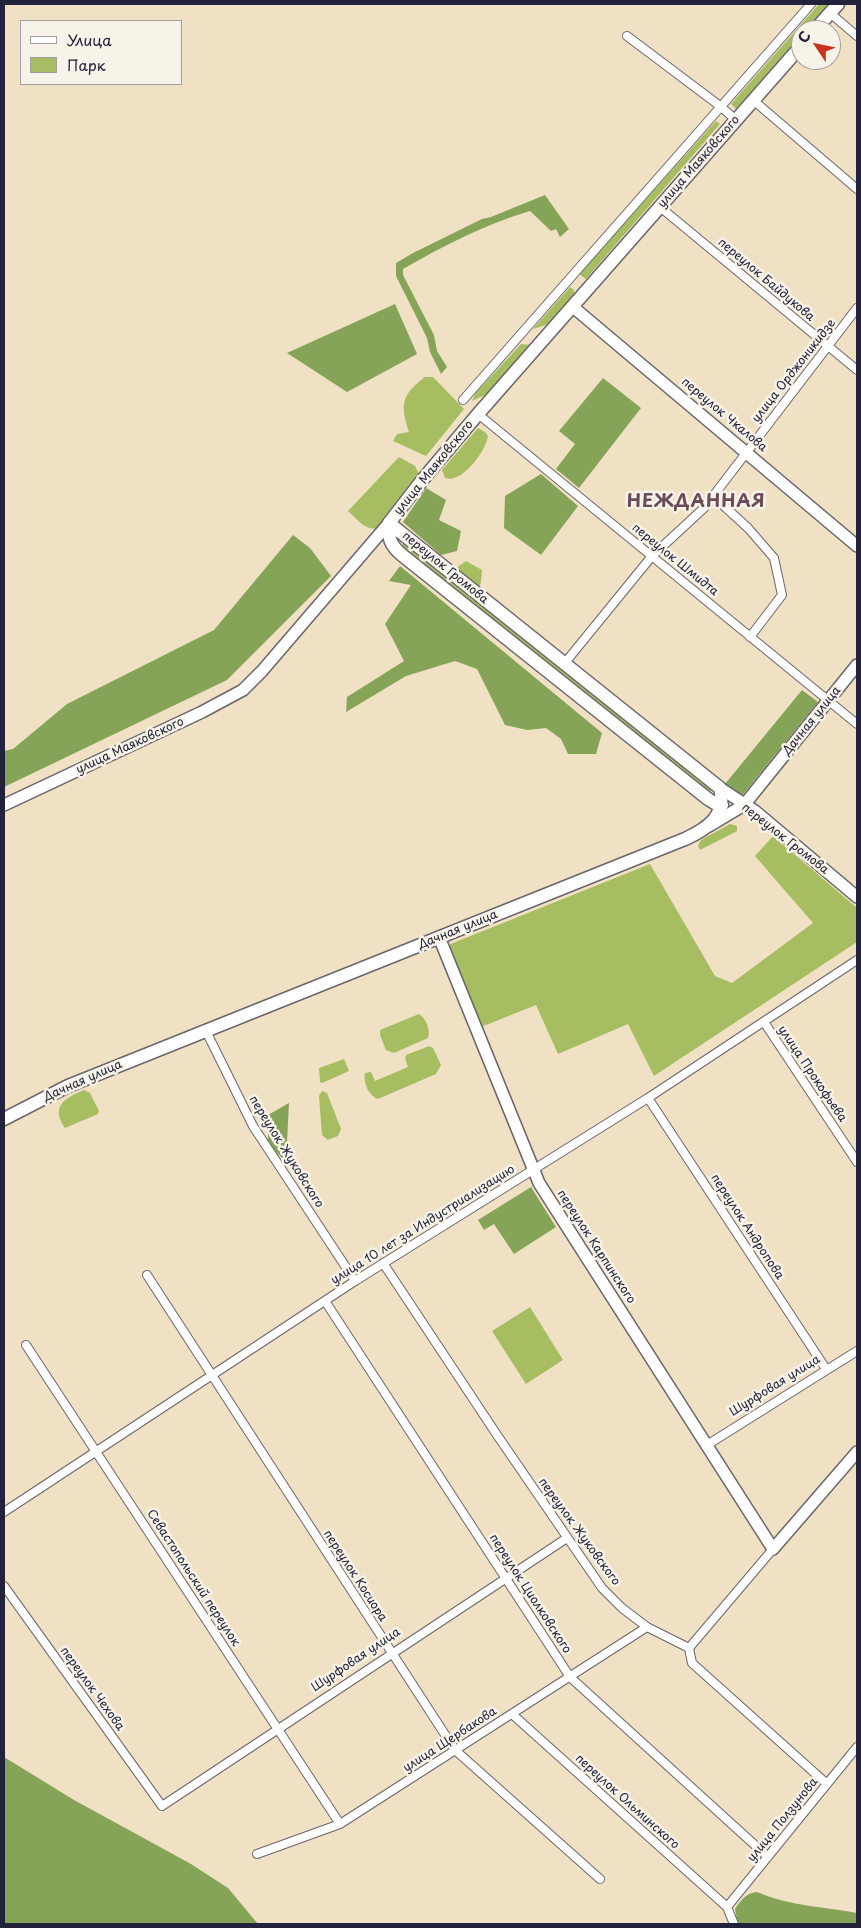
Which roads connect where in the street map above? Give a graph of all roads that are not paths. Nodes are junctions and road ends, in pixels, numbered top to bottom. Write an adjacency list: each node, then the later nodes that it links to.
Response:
1 (810, 4): 8 (street, улица Маяковского)
2 (834, 9): 3 (main road); 5 (street)
3 (824, 20)
4 (627, 36): 8 (street)
5 (857, 36)
6 (791, 57): 7 (main road, улица Маяковского)
7 (753, 100): 9 (main road, улица Маяковского); 10 (street)
8 (720, 106): 9 (street); 16 (street, улица Маяковского)
9 (736, 120): 11 (main road, улица Маяковского)
10 (857, 189)
11 (660, 207): 12 (main road, улица Маяковского); 14 (street, переулок Байдукова)
12 (573, 307): 17 (main road, улица Маяковского); 18 (street, переулок Чкалова)
13 (857, 308): 14 (street, улица Орджоникидзе)
14 (827, 345): 15 (street, переулок Байдукова); 18 (street, улица Орджоникидзе)
15 (857, 370)
16 (463, 400)
17 (478, 414): 20 (main road, улица Маяковского); 22 (street, переулок Шмидта)
18 (746, 452): 19 (street, улица Орджоникидзе); 21 (street, переулок Чкалова)
19 (713, 496): 22 (street, улица Орджоникидзе); 23 (street)
20 (389, 523): 24 (main road, переулок Громова); 29 (main road, переулок Громова); 31 (street, улица Маяковского)
21 (857, 546)
22 (652, 556): 23 (street, переулок Шмидта); 24 (street, улица Орджоникидзе)
23 (750, 637): 26 (street, переулок Шмидта)
24 (564, 664): 28 (main road, переулок Громова)
25 (857, 665): 26 (street, Дачная улица)
26 (828, 700): 27 (street, переулок Шмидта); 32 (street, Дачная улица)
27 (857, 724)
28 (720, 788): 30 (main road); 32 (street, переулок Громова)
29 (708, 799): 30 (main road, переулок Громова); 33 (main road)
30 (722, 804): 32 (street); 33 (main road)
31 (4, 805)
32 (744, 805): 33 (street, Дачная улица); 34 (street, переулок Громова)
33 (704, 825): 35 (main road, Дачная улица)
34 (857, 896)
35 (438, 934): 38 (main road, Дачная улица); 44 (street, переулок Карпинского)
36 (857, 960): 37 (street, улица 10 лет за Индустриализацию)
37 (764, 1022): 40 (street, улица 10 лет за Индустриализацию); 43 (street, улица Прокофьева)
38 (204, 1028): 39 (main road, Дачная улица); 47 (street, переулок Жуковского)
39 (38, 1097): 41 (main road, Дачная улица); 42 (main road, Дачная улица)
40 (648, 1098): 44 (street, улица 10 лет за Индустриализацию); 51 (street, переулок Андропова)
41 (4, 1112)
42 (4, 1119)
43 (857, 1162)
44 (534, 1169): 45 (street, улица 10 лет за Индустриализацию); 53 (street, переулок Карпинского)
45 (383, 1264): 47 (street, улица 10 лет за Индустриализацию); 57 (street, переулок Жуковского)
46 (147, 1275): 52 (street, переулок Косиора)
47 (355, 1281): 48 (street, улица 10 лет за Индустриализацию)
48 (325, 1301): 52 (street, улица 10 лет за Индустриализацию); 59 (street, переулок Циолковского)
49 (26, 1345): 54 (street, Севастопольский переулок)
50 (857, 1351): 51 (street, Шурфовая улица)
51 (826, 1369): 53 (street, Шурфовая улица)
52 (213, 1375): 54 (street, улица 10 лет за Индустриализацию); 63 (street, переулок Косиора)
53 (707, 1445): 58 (street, переулок Карпинского)
54 (96, 1452): 56 (street, улица 10 лет за Индустриализацию); 66 (street, Севастопольский переулок)
55 (857, 1452): 58 (street)
56 (4, 1512)
57 (567, 1538): 59 (street, Шурфовая улица); 61 (street, переулок Жуковского)
58 (773, 1549): 62 (street)
59 (506, 1577): 63 (street, Шурфовая улица); 64 (street, переулок Циолковского)
60 (4, 1586): 70 (street, переулок Чехова)
61 (647, 1627): 62 (street, переулок Жуковского); 64 (street, улица Щербакова)
62 (689, 1648): 69 (street)
63 (391, 1653): 66 (street, Шурфовая улица); 68 (street, переулок Косиора)
64 (570, 1677): 65 (street, улица Щербакова); 73 (street, переулок Циолковского)
65 (512, 1714): 68 (street, улица Щербакова); 75 (street, переулок Ольминского)
66 (278, 1728): 70 (street, Шурфовая улица); 71 (street, Севастопольский переулок)
67 (857, 1747): 69 (street, улица Ползунова)
68 (455, 1750): 71 (street, улица Щербакова); 74 (street, переулок Косиора)
69 (827, 1784): 73 (street, улица Ползунова)
70 (162, 1806)
71 (340, 1824): 72 (street, улица Щербакова)
72 (257, 1854)
73 (768, 1857): 75 (street, улица Ползунова)
74 (600, 1879)
75 (727, 1907): 76 (street)
76 (734, 1924)

